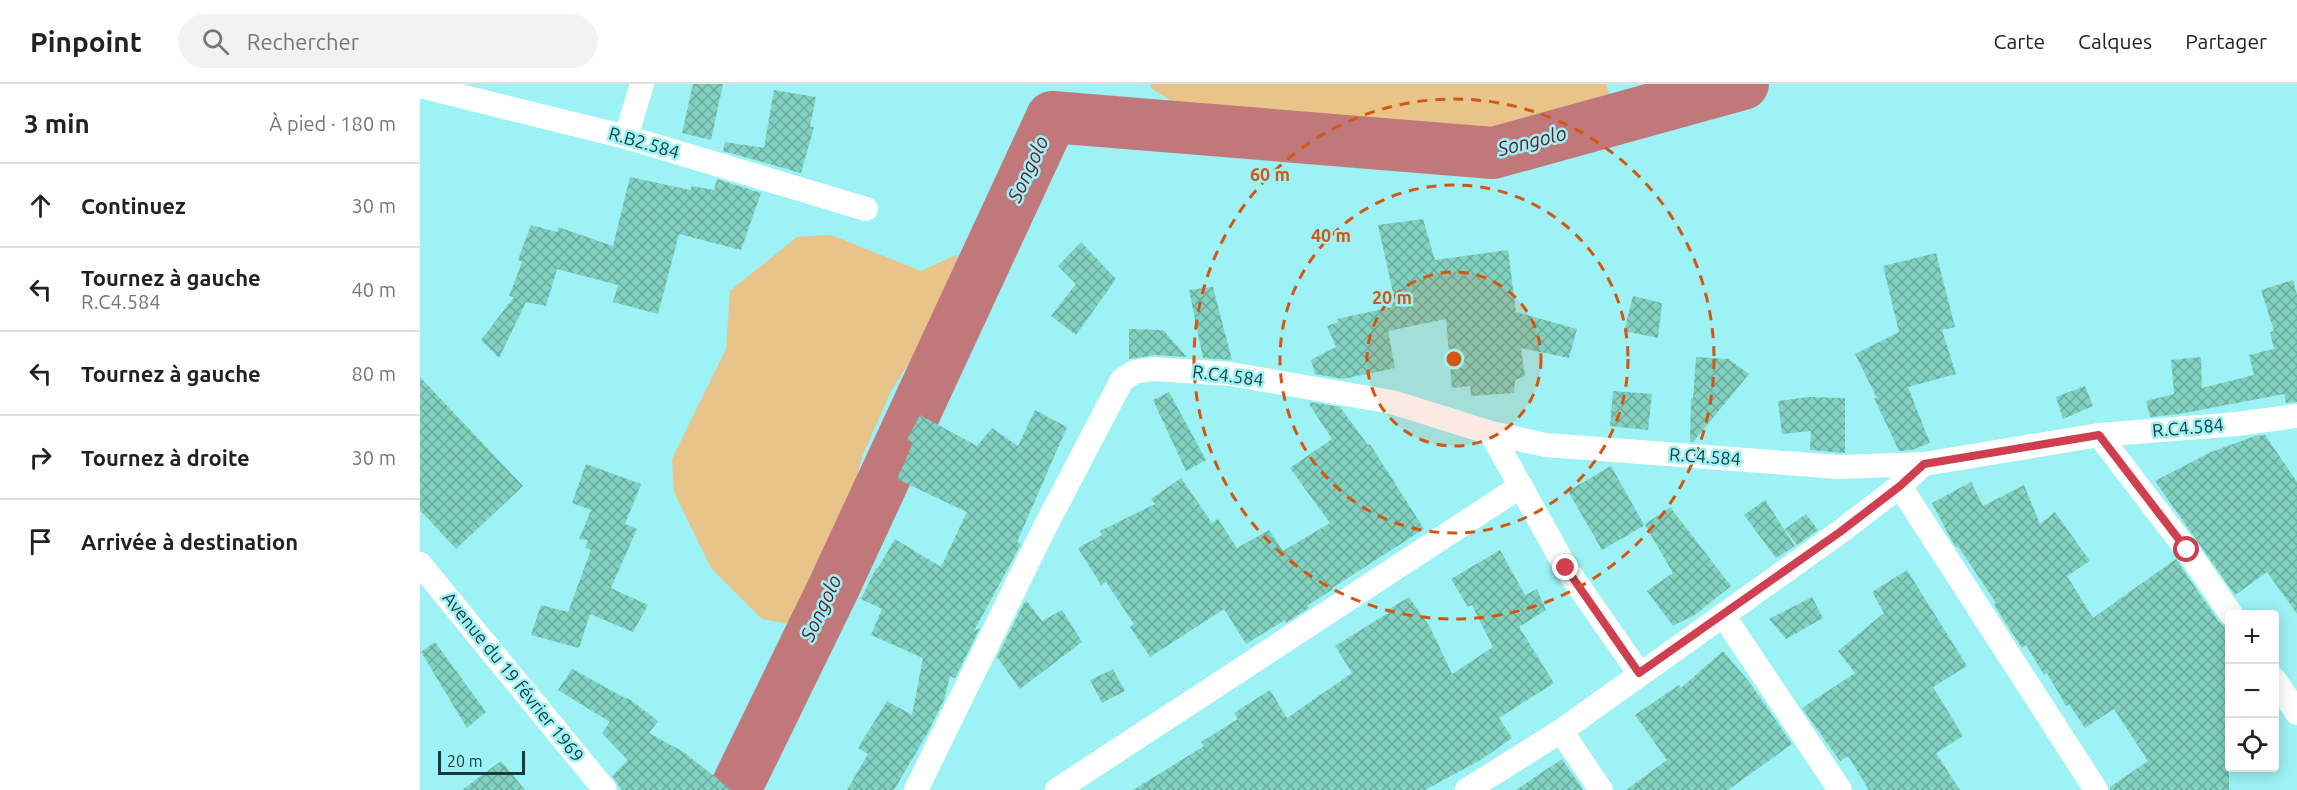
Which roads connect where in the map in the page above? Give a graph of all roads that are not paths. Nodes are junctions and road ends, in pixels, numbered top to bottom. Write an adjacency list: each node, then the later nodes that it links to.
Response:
1 (642, 84): 3 (street)
2 (420, 86): 3 (street, R.B2.584)
3 (626, 137): 4 (street, R.B2.584)
4 (866, 209)
5 (2297, 416): 7 (street, R.C4.584)
6 (1491, 433): 8 (street, R.C4.584); 9 (street); 19 (street, R.C4.584)
7 (2099, 435): 8 (street, R.C4.584); 12 (street)
8 (1924, 464): 10 (street)
9 (1521, 486): 14 (street); 20 (street)
10 (1900, 486): 13 (street); 24 (street)
11 (420, 564): 18 (street, Avenue du 19 février 1969)
12 (2228, 610)
13 (1723, 615): 14 (street); 23 (street)
14 (1639, 673): 17 (street)
15 (2279, 686): 16 (street)
16 (2297, 713)
17 (1561, 731): 21 (street); 22 (street)
18 (605, 790)
19 (916, 790)
20 (1057, 790)
21 (1467, 790)
22 (1601, 790)
23 (1840, 790)
24 (2096, 790)

